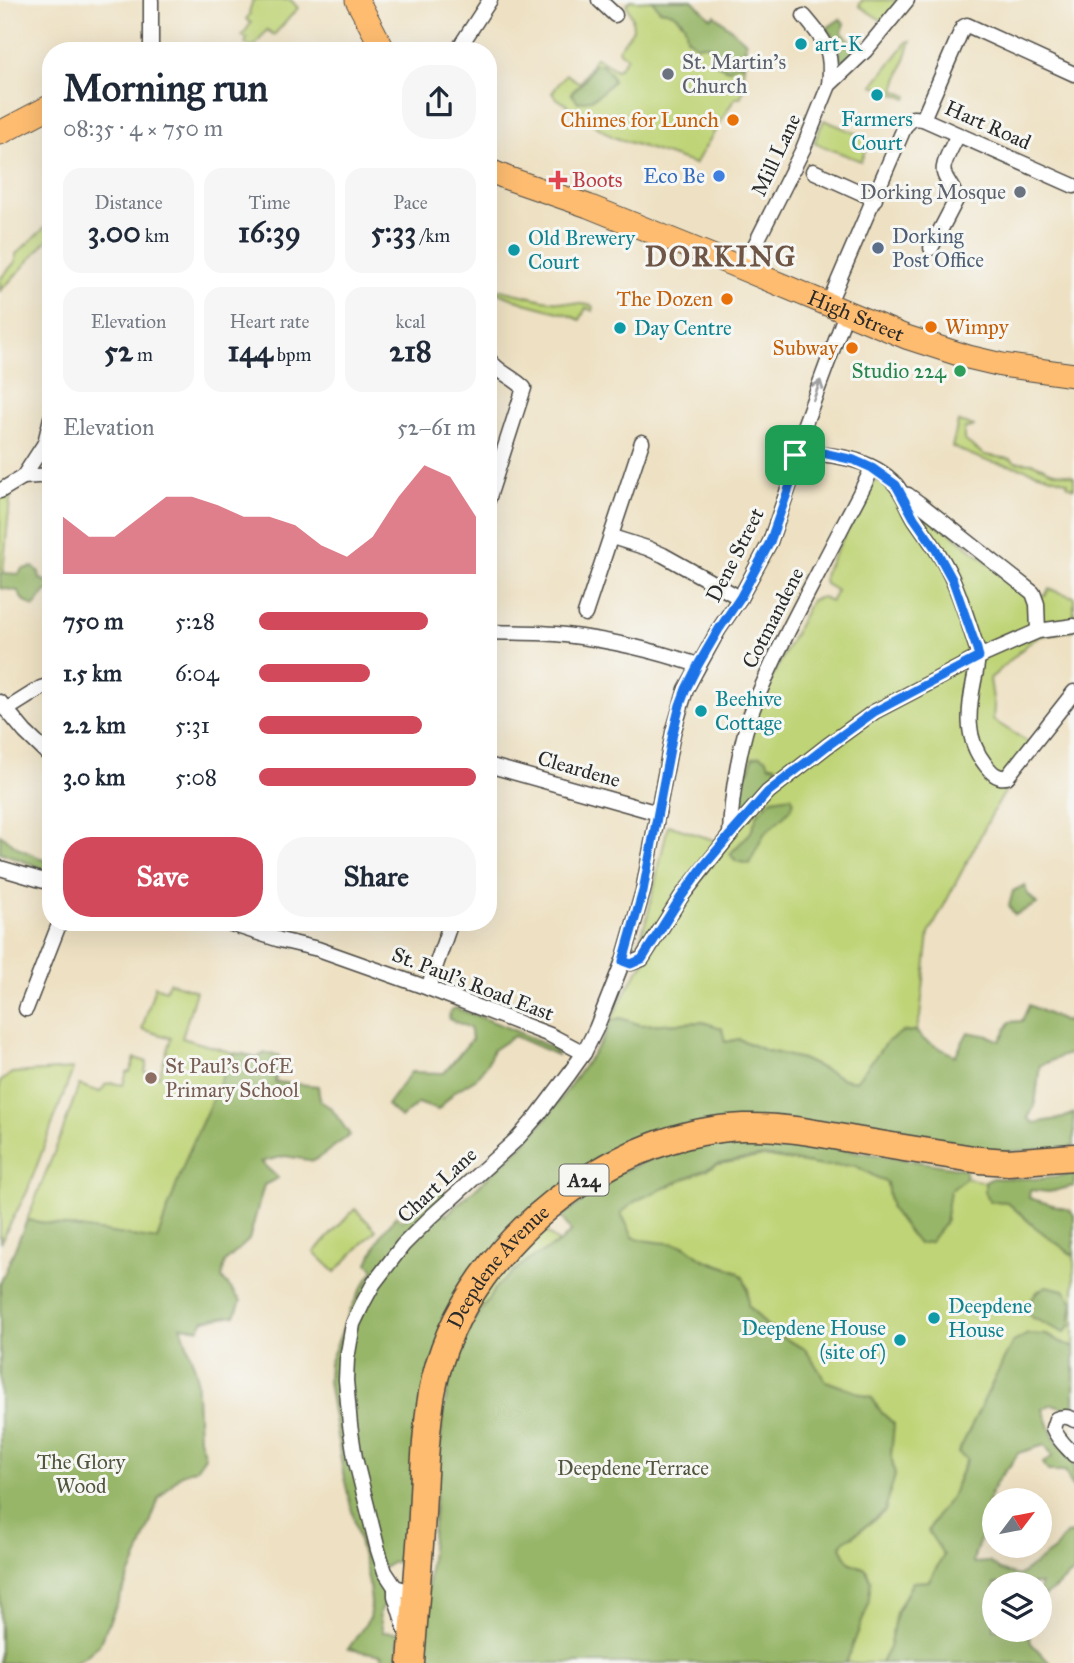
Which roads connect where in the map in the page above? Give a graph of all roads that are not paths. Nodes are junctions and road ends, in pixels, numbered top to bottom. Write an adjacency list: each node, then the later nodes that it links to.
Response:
1 (151, 0): 8 (street)
2 (357, 0): 9 (main road)
3 (490, 0): 10 (street)
4 (599, 0): 6 (street)
5 (906, 0): 12 (street, Mill Lane)
6 (615, 15)
7 (804, 16): 12 (street)
8 (151, 42)
9 (379, 42)
10 (463, 42)
11 (1074, 74): 14 (street)
12 (829, 85): 22 (street, Mill Lane)
13 (42, 111): 15 (main road)
14 (923, 118): 16 (street, Hart Road); 20 (street, Dene Street)
15 (0, 133)
16 (958, 135): 19 (street, Hart Road); 21 (street)
17 (813, 171): 20 (street)
18 (497, 174): 22 (main road, High Street)
19 (1074, 186)
20 (876, 198): 23 (street, Dene Street)
21 (931, 248)
22 (743, 269): 23 (main road, High Street)
23 (837, 309): 25 (main road, High Street); 28 (street, Dene Street, one-way to 23)
24 (497, 369): 30 (street)
25 (1074, 375)
26 (642, 442): 35 (street)
27 (42, 448): 32 (street)
28 (795, 455): 29 (street); 36 (street, Dene Street)
29 (872, 468): 34 (street); 49 (street, Cotmandene)
30 (497, 472)
31 (42, 476): 32 (street)
32 (23, 477): 33 (street)
33 (0, 491)
34 (902, 494): 39 (street); 41 (street)
35 (612, 537): 36 (street); 37 (street)
36 (740, 598): 42 (street, Dene Street)
37 (585, 614)
38 (1074, 626): 39 (street)
39 (1038, 631): 41 (street)
40 (497, 632): 42 (street)
41 (979, 657): 44 (street); 49 (street)
42 (698, 665): 48 (street, Dene Street)
43 (42, 688): 45 (street)
44 (1074, 692)
45 (3, 706): 46 (street)
46 (42, 748)
47 (497, 768): 48 (street, Cleardene)
48 (658, 813): 55 (street, Chart Lane)
49 (730, 835): 55 (street)
50 (0, 868): 51 (street)
51 (42, 880)
52 (56, 931): 57 (street)
53 (252, 931): 56 (street, St. Paul's Road East)
54 (448, 931): 56 (street)
55 (623, 961): 58 (street, Chart Lane)
56 (428, 988): 58 (street, St. Paul's Road East)
57 (26, 1009)
58 (584, 1053): 62 (street, Chart Lane)
59 (1074, 1157): 62 (highway, Deepdene Avenue / A24)
60 (1074, 1420): 61 (street)
61 (1074, 1455)
62 (405, 1590): 63 (highway, Deepdene Avenue / A24)
63 (411, 1663)

